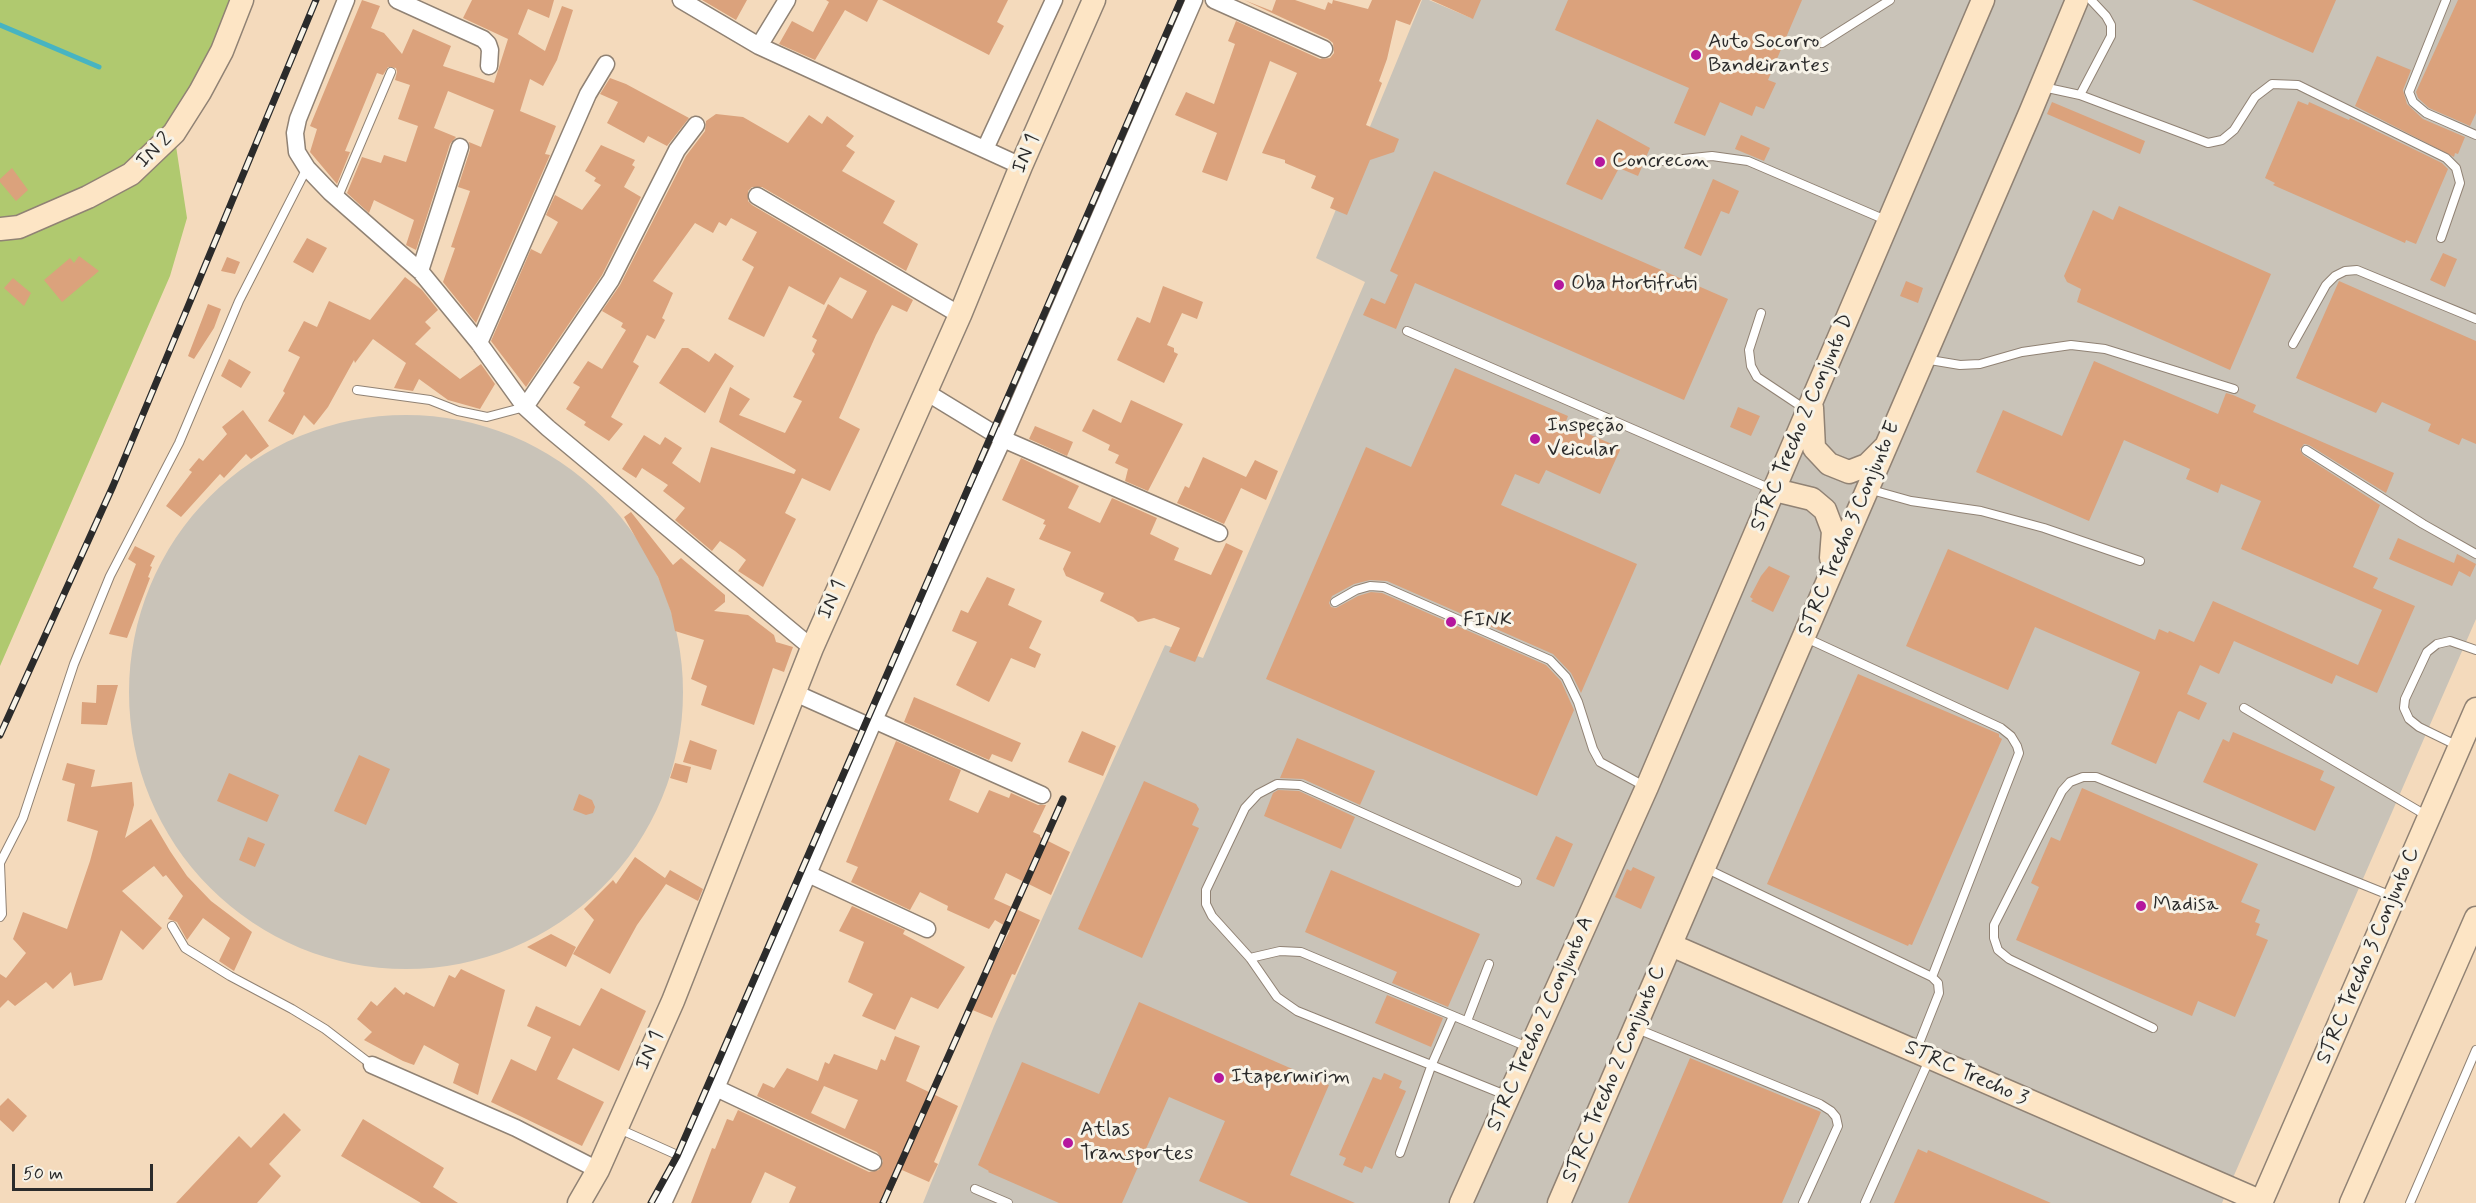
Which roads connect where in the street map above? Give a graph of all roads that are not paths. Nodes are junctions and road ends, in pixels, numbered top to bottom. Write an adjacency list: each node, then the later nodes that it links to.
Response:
1 (242, 0): 33 (street, IN 2)
2 (346, 0): 29 (street)
3 (397, 0): 19 (street)
4 (681, 0): 16 (street)
5 (787, 0): 16 (street)
6 (1054, 0): 26 (street)
7 (1094, 0): 28 (street, IN 1)
8 (1194, 0): 48 (street)
9 (1214, 0): 17 (street)
10 (1890, 0): 15 (lane)
11 (2077, 0): 21 (street, STRC Trecho 3 Conjunto E)
12 (2091, 0): 22 (lane)
13 (2446, 0): 24 (lane)
14 (1979, 3): 32 (street, STRC Trecho 2 Conjunto D)
15 (1821, 43)
16 (759, 46): 26 (street)
17 (1324, 49)
18 (606, 64): 40 (street)
19 (489, 66)
20 (391, 72): 31 (lane)
21 (2040, 87): 22 (lane); 42 (street, STRC Trecho 3 Conjunto E)
22 (2080, 95): 34 (lane)
23 (696, 125): 47 (street)
24 (2476, 135)
25 (459, 147): 35 (street)
26 (985, 149): 28 (street)
27 (1664, 162): 32 (lane)
28 (1021, 166): 37 (street, IN 1)
29 (307, 168): 31 (street); 70 (lane)
30 (757, 196): 37 (street)
31 (338, 199): 35 (street)
32 (1888, 221): 46 (street, STRC Trecho 2 Conjunto D)
33 (0, 229)
34 (2441, 238)
35 (420, 271): 40 (street)
36 (1761, 313): 46 (lane)
37 (960, 315): 45 (street, IN 1)
38 (2476, 319): 41 (lane)
39 (1407, 331): 52 (lane)
40 (479, 344): 47 (street)
41 (2293, 344)
42 (1924, 359): 43 (lane); 49 (street, STRC Trecho 3 Conjunto E)
43 (2234, 389)
44 (357, 390): 47 (lane)
45 (926, 392): 48 (street); 59 (street, IN 1)
46 (1810, 406): 49 (street); 52 (street, STRC Trecho 2 Conjunto D)
47 (525, 407): 59 (street)
48 (1003, 439): 53 (street); 64 (street)
49 (1887, 444): 51 (street, STRC Trecho 3 Conjunto E)
50 (2306, 450): 54 (lane)
51 (1868, 489): 55 (lane); 56 (street, STRC Trecho 3 Conjunto E)
52 (1775, 490): 56 (street); 66 (street, STRC Trecho 2 Conjunto D)
53 (1219, 533)
54 (2476, 554)
55 (2140, 561)
56 (1829, 578): 58 (street, STRC Trecho 3 Conjunto E)
57 (1335, 602): 66 (lane)
58 (1803, 637): 71 (street, STRC Trecho 3 Conjunto E); 82 (lane)
59 (812, 648): 61 (street, IN 1)
60 (2476, 650): 65 (lane)
61 (795, 693): 64 (street); 94 (street, IN 1)
62 (2244, 708): 68 (lane)
63 (2476, 709): 65 (street, STRC Trecho 3 Conjunto C)
64 (873, 724): 67 (street); 72 (street)
65 (2460, 746): 68 (street, STRC Trecho 3 Conjunto C)
66 (1647, 787): 69 (street, STRC Trecho 2 Conjunto D)
67 (1042, 795)
68 (2429, 817): 74 (street, STRC Trecho 3 Conjunto C)
69 (1622, 844): 87 (street, STRC Trecho 2 Conjunto A)
70 (0, 864): 75 (lane)
71 (1704, 868): 79 (street, STRC Trecho 3 Conjunto E); 82 (lane)
72 (808, 874): 78 (street); 92 (street)
73 (1517, 882): 80 (lane)
74 (2394, 897): 86 (lane); 107 (street, STRC Trecho 3 Conjunto C)
75 (0, 916)
76 (2476, 918): 108 (street)
77 (172, 926): 90 (lane)
78 (927, 929)
79 (1671, 945): 85 (street, STRC Trecho 2 Conjunto C); 89 (street, STRC Trecho 3)
80 (1250, 958): 83 (lane); 91 (lane)
81 (1489, 964): 84 (lane)
82 (1932, 977): 89 (lane)
83 (1453, 1016): 84 (lane); 91 (lane)
84 (1467, 1021): 87 (lane)
85 (1635, 1028): 104 (street, STRC Trecho 2 Conjunto C); 105 (lane)
86 (2153, 1028)
87 (1530, 1048): 93 (street, STRC Trecho 2 Conjunto A)
88 (2476, 1050): 109 (lane)
89 (1923, 1055): 106 (lane); 107 (street, STRC Trecho 3)
90 (372, 1065): 98 (street)
91 (1432, 1065): 93 (lane); 95 (lane)
92 (716, 1088): 96 (street); 97 (street)
93 (1509, 1096): 103 (street, STRC Trecho 2 Conjunto A)
94 (616, 1128): 96 (lane); 98 (street, IN 1)
95 (1400, 1153)
96 (684, 1158): 101 (street)
97 (873, 1162)
98 (598, 1170): 100 (street, IN 1)
99 (975, 1189): 102 (lane)
100 (579, 1203)
101 (663, 1203)
102 (1008, 1203)
103 (1461, 1203)
104 (1559, 1203)
105 (1803, 1203)
106 (1865, 1203)
107 (2262, 1203)
108 (2351, 1203)
109 (2410, 1203)

